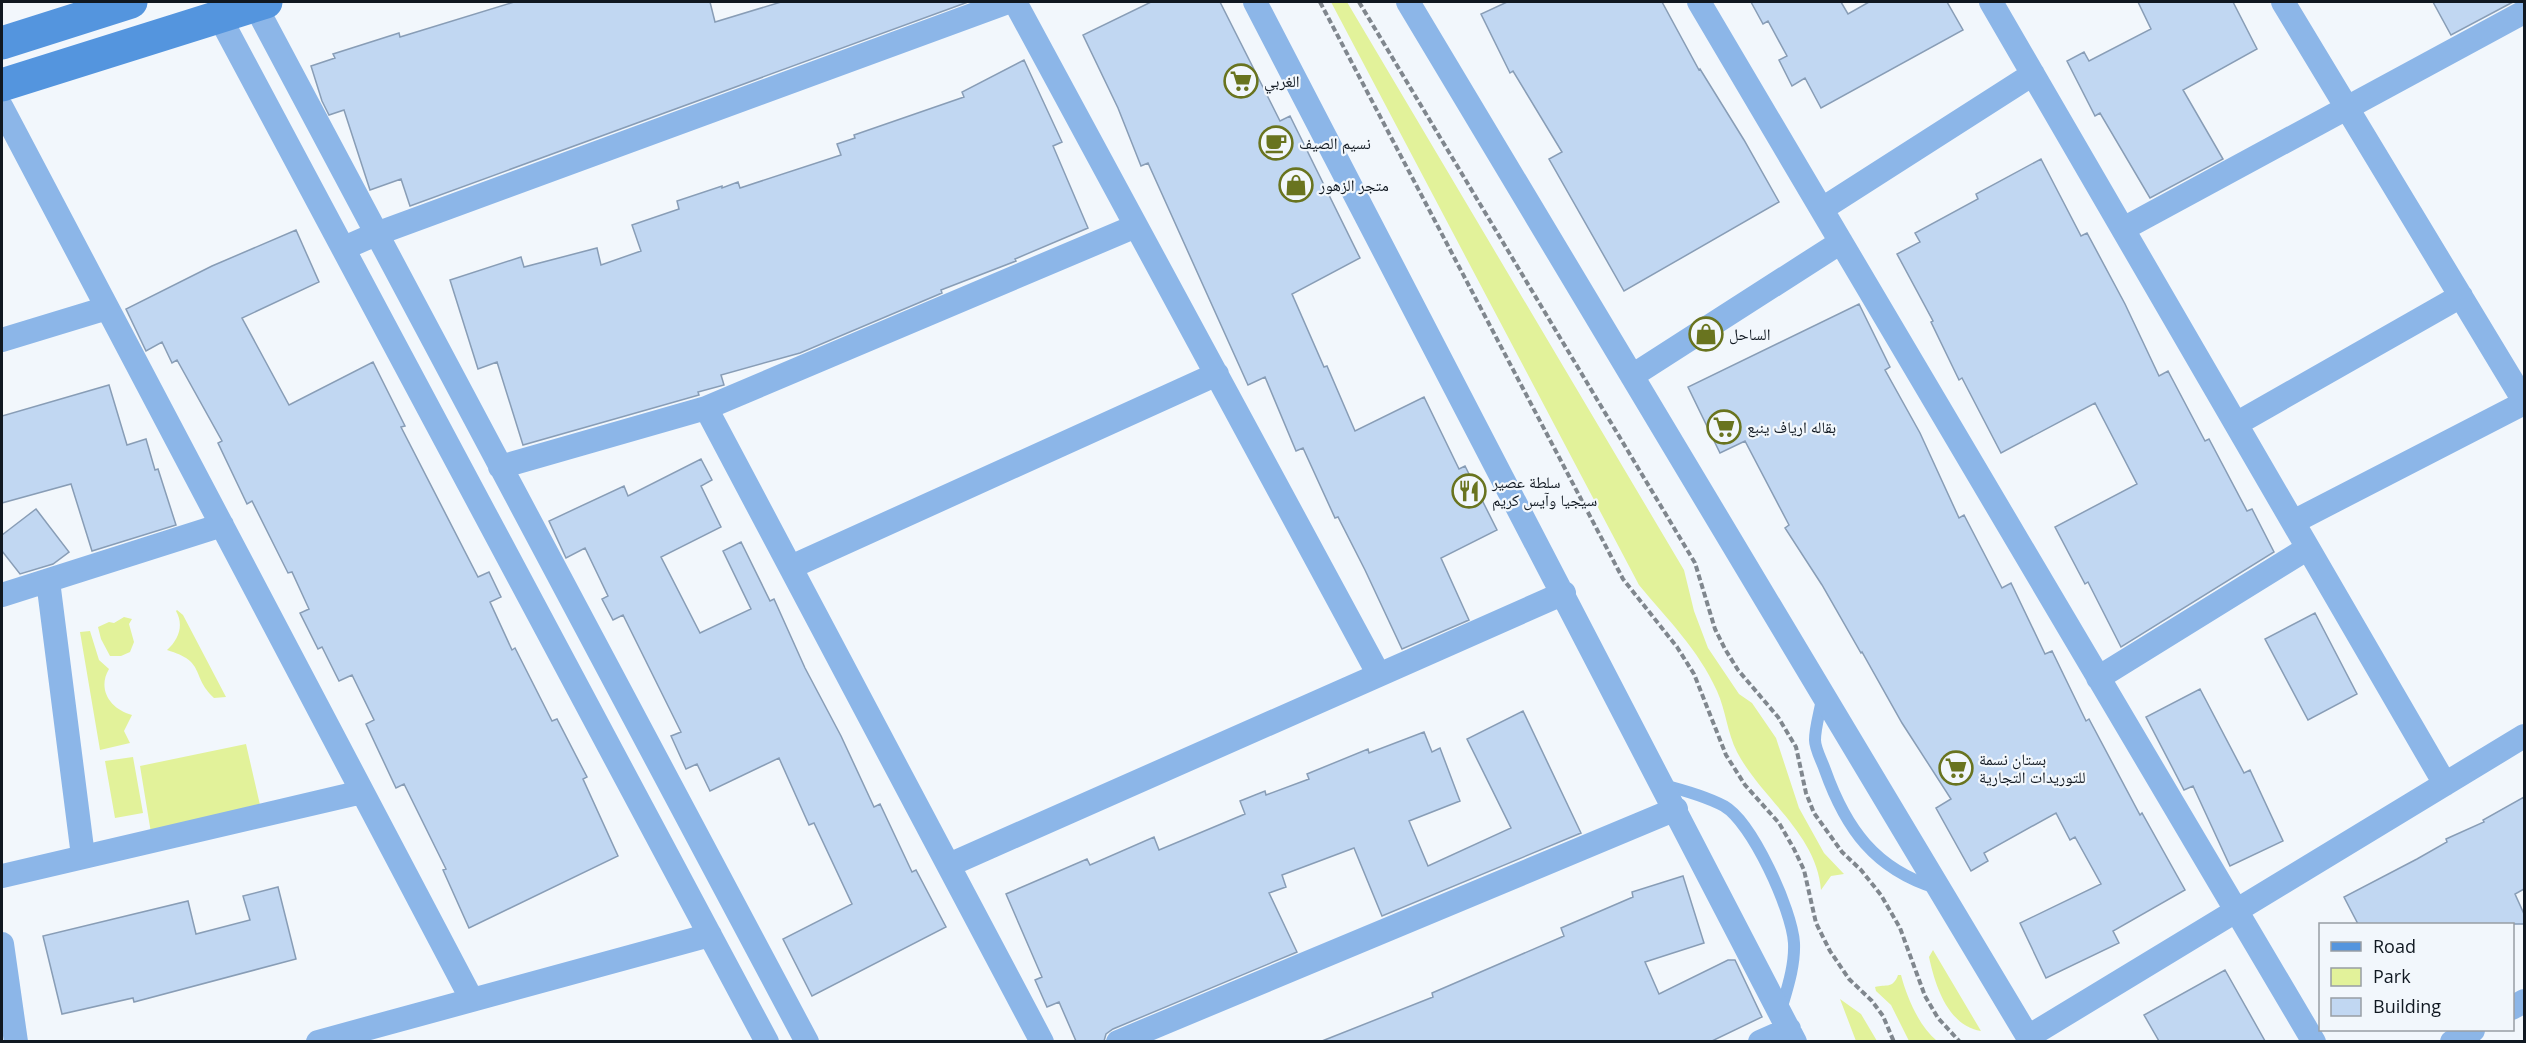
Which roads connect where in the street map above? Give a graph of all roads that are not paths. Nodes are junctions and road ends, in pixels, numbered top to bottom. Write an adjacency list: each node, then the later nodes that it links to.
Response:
1 (131, 2): 12 (main road)
2 (1008, 2): 20 (street)
3 (1015, 2): 18 (street)
4 (1255, 2): 37 (street)
5 (1408, 2): 27 (street)
6 (1699, 2): 17 (street)
7 (1992, 2): 13 (street)
8 (2283, 2): 16 (street)
9 (260, 3): 11 (main road); 20 (street)
10 (2524, 12): 16 (street)
11 (219, 16): 14 (main road); 22 (street)
12 (2, 43)
13 (2033, 74): 17 (street); 19 (street)
14 (2, 85)
15 (2, 108): 24 (street)
16 (2348, 108): 19 (street); 23 (street)
17 (1822, 209): 21 (street)
18 (1136, 226): 26 (street); 29 (street)
19 (2123, 229): 30 (street)
20 (376, 234): 22 (street); 31 (street)
21 (1841, 242): 27 (street); 40 (street)
22 (344, 248): 52 (street)
23 (2461, 296): 28 (street); 30 (street)
24 (107, 308): 25 (street); 33 (street)
25 (2, 340)
26 (1217, 374): 35 (street); 39 (street)
27 (1632, 376): 41 (street)
28 (2524, 402): 32 (street)
29 (706, 408): 31 (street); 35 (street)
30 (2236, 424): 32 (street)
31 (500, 467): 61 (street)
32 (2293, 522): 34 (street)
33 (222, 525): 36 (street); 45 (street)
34 (2308, 548): 40 (street); 43 (street)
35 (791, 567): 48 (street)
36 (48, 581): 38 (street); 47 (street)
37 (1564, 593): 39 (street); 44 (street)
38 (2, 596)
39 (1379, 675): 48 (street)
40 (2098, 678): 51 (street)
41 (1823, 695): 50 (street); 50 (lane)
42 (2524, 736): 43 (street)
43 (2445, 784): 51 (street)
44 (1663, 785): 46 (street); 55 (lane)
45 (362, 792): 47 (street); 54 (street)
46 (1676, 809): 55 (street); 63 (street)
47 (83, 856): 49 (street)
48 (949, 865): 62 (street)
49 (2, 876)
50 (1940, 890): 57 (street)
51 (2236, 911): 57 (street); 65 (street)
52 (710, 934): 54 (street); 60 (street)
53 (2, 944): 58 (street)
54 (472, 1000): 59 (street)
55 (1788, 1028): 64 (street)
56 (2470, 1031): 66 (street)
57 (2030, 1039)
58 (16, 1041)
59 (318, 1041)
60 (767, 1041)
61 (807, 1041)
62 (1042, 1041)
63 (1118, 1041)
64 (1760, 1041)
65 (2314, 1041)
66 (2452, 1041)

